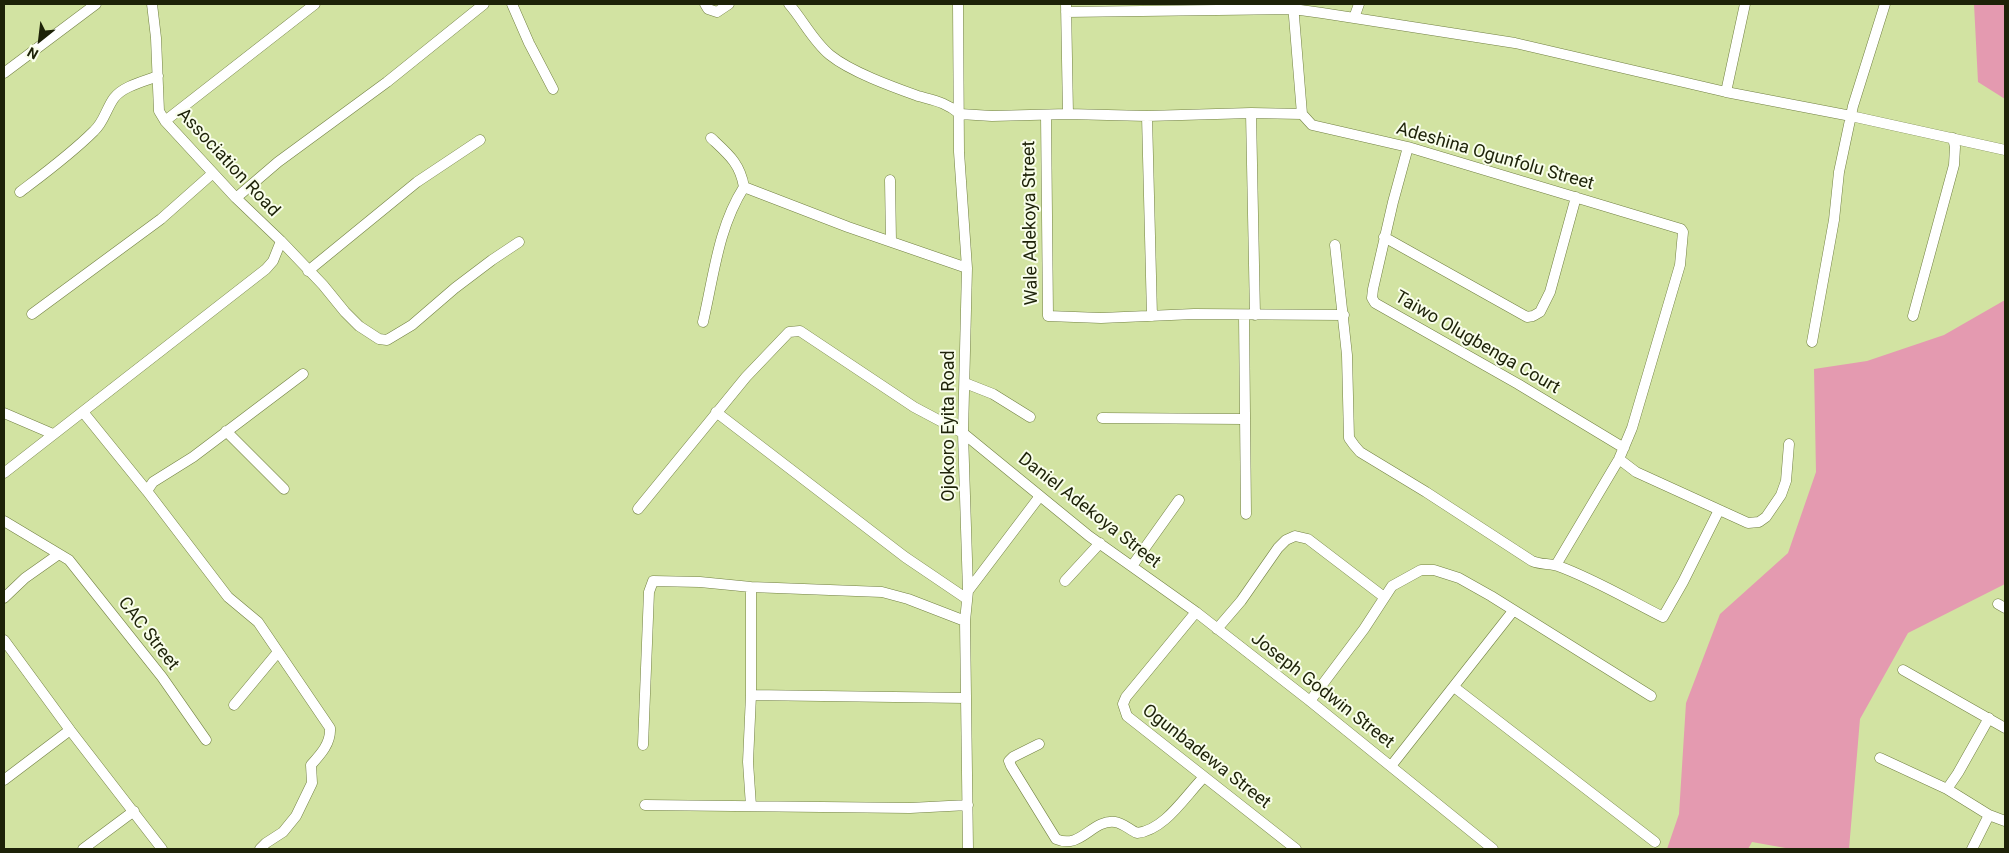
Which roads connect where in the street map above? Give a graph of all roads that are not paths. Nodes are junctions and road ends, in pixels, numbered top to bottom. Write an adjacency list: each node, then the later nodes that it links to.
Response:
1 (96, 4): 16 (street)
2 (152, 4): 17 (street, Association Road)
3 (315, 4): 27 (street)
4 (484, 4): 38 (street)
5 (512, 4): 18 (street)
6 (705, 4): 7 (street)
7 (729, 4)
8 (789, 4): 21 (street)
9 (958, 4): 21 (street, Ojokoro Eyita Road)
10 (1359, 4): 15 (street)
11 (1745, 4): 19 (street)
12 (1885, 4): 26 (street)
13 (1293, 6): 14 (street); 15 (street); 23 (street)
14 (1066, 8): 22 (street)
15 (1354, 18): 19 (street)
16 (4, 74)
17 (158, 76): 27 (street, Association Road); 36 (street)
18 (553, 89)
19 (1726, 92): 26 (street)
20 (1251, 113): 23 (street); 25 (street); 47 (street)
21 (960, 114): 24 (street); 44 (street, Ojokoro Eyita Road)
22 (1068, 114): 24 (street); 25 (street)
23 (1302, 114): 31 (street, Adeshina Ogunfolu Street)
24 (1046, 116): 49 (street, Wale Adekoya Street)
25 (1147, 116): 49 (street)
26 (1851, 116): 29 (street); 52 (street)
27 (165, 121): 33 (street, Association Road)
28 (711, 138): 35 (street)
29 (1953, 138): 32 (street); 50 (street)
30 (480, 140): 45 (street)
31 (1408, 148): 37 (street, Adeshina Ogunfolu Street); 39 (street, Taiwo Olugbenga Court)
32 (2005, 150)
33 (213, 173): 38 (street, Association Road); 46 (street)
34 (890, 180): 41 (street)
35 (744, 187): 41 (street); 51 (street)
36 (20, 192)
37 (1576, 197): 39 (street); 65 (street, Adeshina Ogunfolu Street)
38 (236, 198): 40 (street, Association Road)
39 (1384, 237): 65 (street, Taiwo Olugbenga Court)
40 (281, 241): 45 (street, Association Road); 55 (street)
41 (891, 241): 44 (street)
42 (519, 242): 45 (street, Association Road)
43 (1335, 244): 48 (street)
44 (967, 268): 54 (street, Ojokoro Eyita Road)
45 (308, 271)
46 (32, 314)
47 (1250, 315): 48 (street); 49 (street); 60 (street)
48 (1344, 315): 78 (street)
49 (1152, 316)
50 (1913, 316)
51 (703, 322)
52 (1812, 342)
53 (303, 374): 61 (street)
54 (964, 383): 58 (street); 63 (street, Ojokoro Eyita Road)
55 (83, 412): 62 (street); 69 (street)
56 (716, 412): 63 (street, Daniel Adekoya Street); 72 (street); 82 (street)
57 (4, 414): 62 (street)
58 (1030, 417)
59 (1102, 418): 60 (street)
60 (1244, 419): 74 (street)
61 (226, 431): 68 (street); 69 (street)
62 (54, 434): 67 (street)
63 (963, 434): 70 (street, Daniel Adekoya Street); 82 (street, Ojokoro Eyita Road)
64 (1789, 444): 73 (street)
65 (1624, 448): 66 (street)
66 (1619, 459): 73 (street); 78 (street)
67 (4, 473)
68 (284, 489)
69 (147, 491): 90 (street)
70 (1040, 496): 76 (street, Daniel Adekoya Street); 82 (street)
71 (1179, 500): 79 (street)
72 (638, 509)
73 (1719, 510): 78 (street)
74 (1246, 514)
75 (4, 521): 77 (street, CAC Street)
76 (1100, 544): 79 (street, Daniel Adekoya Street); 80 (street)
77 (59, 554): 84 (street); 101 (street, CAC Street)
78 (1556, 565)
79 (1132, 566): 86 (street, Daniel Adekoya Street)
80 (1065, 581)
81 (751, 587): 87 (street); 93 (street); 103 (street)
82 (967, 595): 87 (street, Ojokoro Eyita Road)
83 (1384, 597): 85 (street); 88 (street); 96 (street)
84 (4, 598)
85 (1513, 611): 92 (street, Joseph Godwin Street); 94 (street)
86 (1196, 612): 88 (street, Joseph Godwin Street); 106 (street, Ogunbadewa Street)
87 (965, 621): 95 (street, Ojokoro Eyita Road)
88 (1217, 629): 96 (street, Joseph Godwin Street)
89 (4, 640): 100 (street)
90 (278, 652): 97 (street); 118 (street)
91 (1903, 670): 98 (street)
92 (1454, 687): 105 (street, Joseph Godwin Street); 115 (street)
93 (751, 695): 95 (street); 111 (street)
94 (1651, 696)
95 (966, 698): 110 (street, Ojokoro Eyita Road)
96 (1310, 701): 105 (street, Joseph Godwin Street)
97 (234, 705)
98 (1988, 718): 99 (street); 108 (street)
99 (2005, 728)
100 (70, 730): 107 (street); 112 (street)
101 (206, 740)
102 (1039, 744): 106 (street)
103 (643, 745)
104 (1880, 758): 108 (street)
105 (1391, 766): 121 (street)
106 (1204, 777): 120 (street, Ogunbadewa Street)
107 (4, 780)
108 (1947, 789): 113 (street)
109 (645, 805): 111 (street)
110 (968, 805): 111 (street); 119 (street, Ojokoro Eyita Road)
111 (750, 806)
112 (134, 811): 116 (street); 117 (street)
113 (1989, 815): 114 (street); 122 (street)
114 (2005, 821)
115 (1655, 842)
116 (83, 849)
117 (162, 849)
118 (260, 849)
119 (968, 849)
120 (1296, 849)
121 (1493, 849)
122 (1972, 849)

